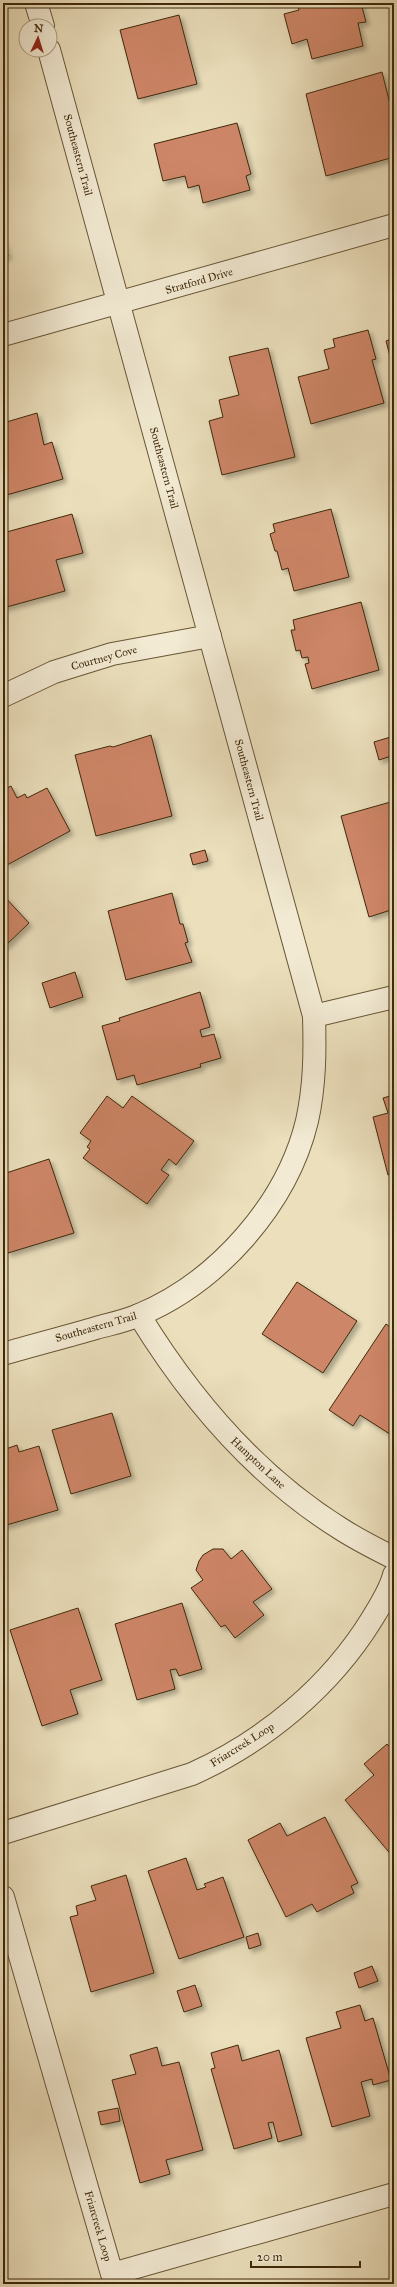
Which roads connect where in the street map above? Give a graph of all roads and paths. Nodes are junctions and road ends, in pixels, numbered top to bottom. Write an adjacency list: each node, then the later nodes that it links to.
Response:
1 (36, 3): 2 (street)
2 (41, 18)
3 (51, 58): 5 (street, Southeastern Trail)
4 (394, 225): 5 (street, Stratford Drive)
5 (119, 304): 6 (street, Stratford Drive); 7 (street, Southeastern Trail)
6 (3, 335)
7 (210, 636): 8 (street, Courtney Cove); 10 (street, Southeastern Trail)
8 (3, 696)
9 (394, 997): 10 (street)
10 (314, 1016): 11 (street, Southeastern Trail)
11 (139, 1316): 12 (street, Southeastern Trail); 13 (street, Hampton Lane)
12 (3, 1354)
13 (394, 1558)
14 (394, 1575): 15 (street, Friarcreek Loop)
15 (3, 1833)
16 (3, 1897): 17 (street, Friarcreek Loop)
17 (394, 2194)

